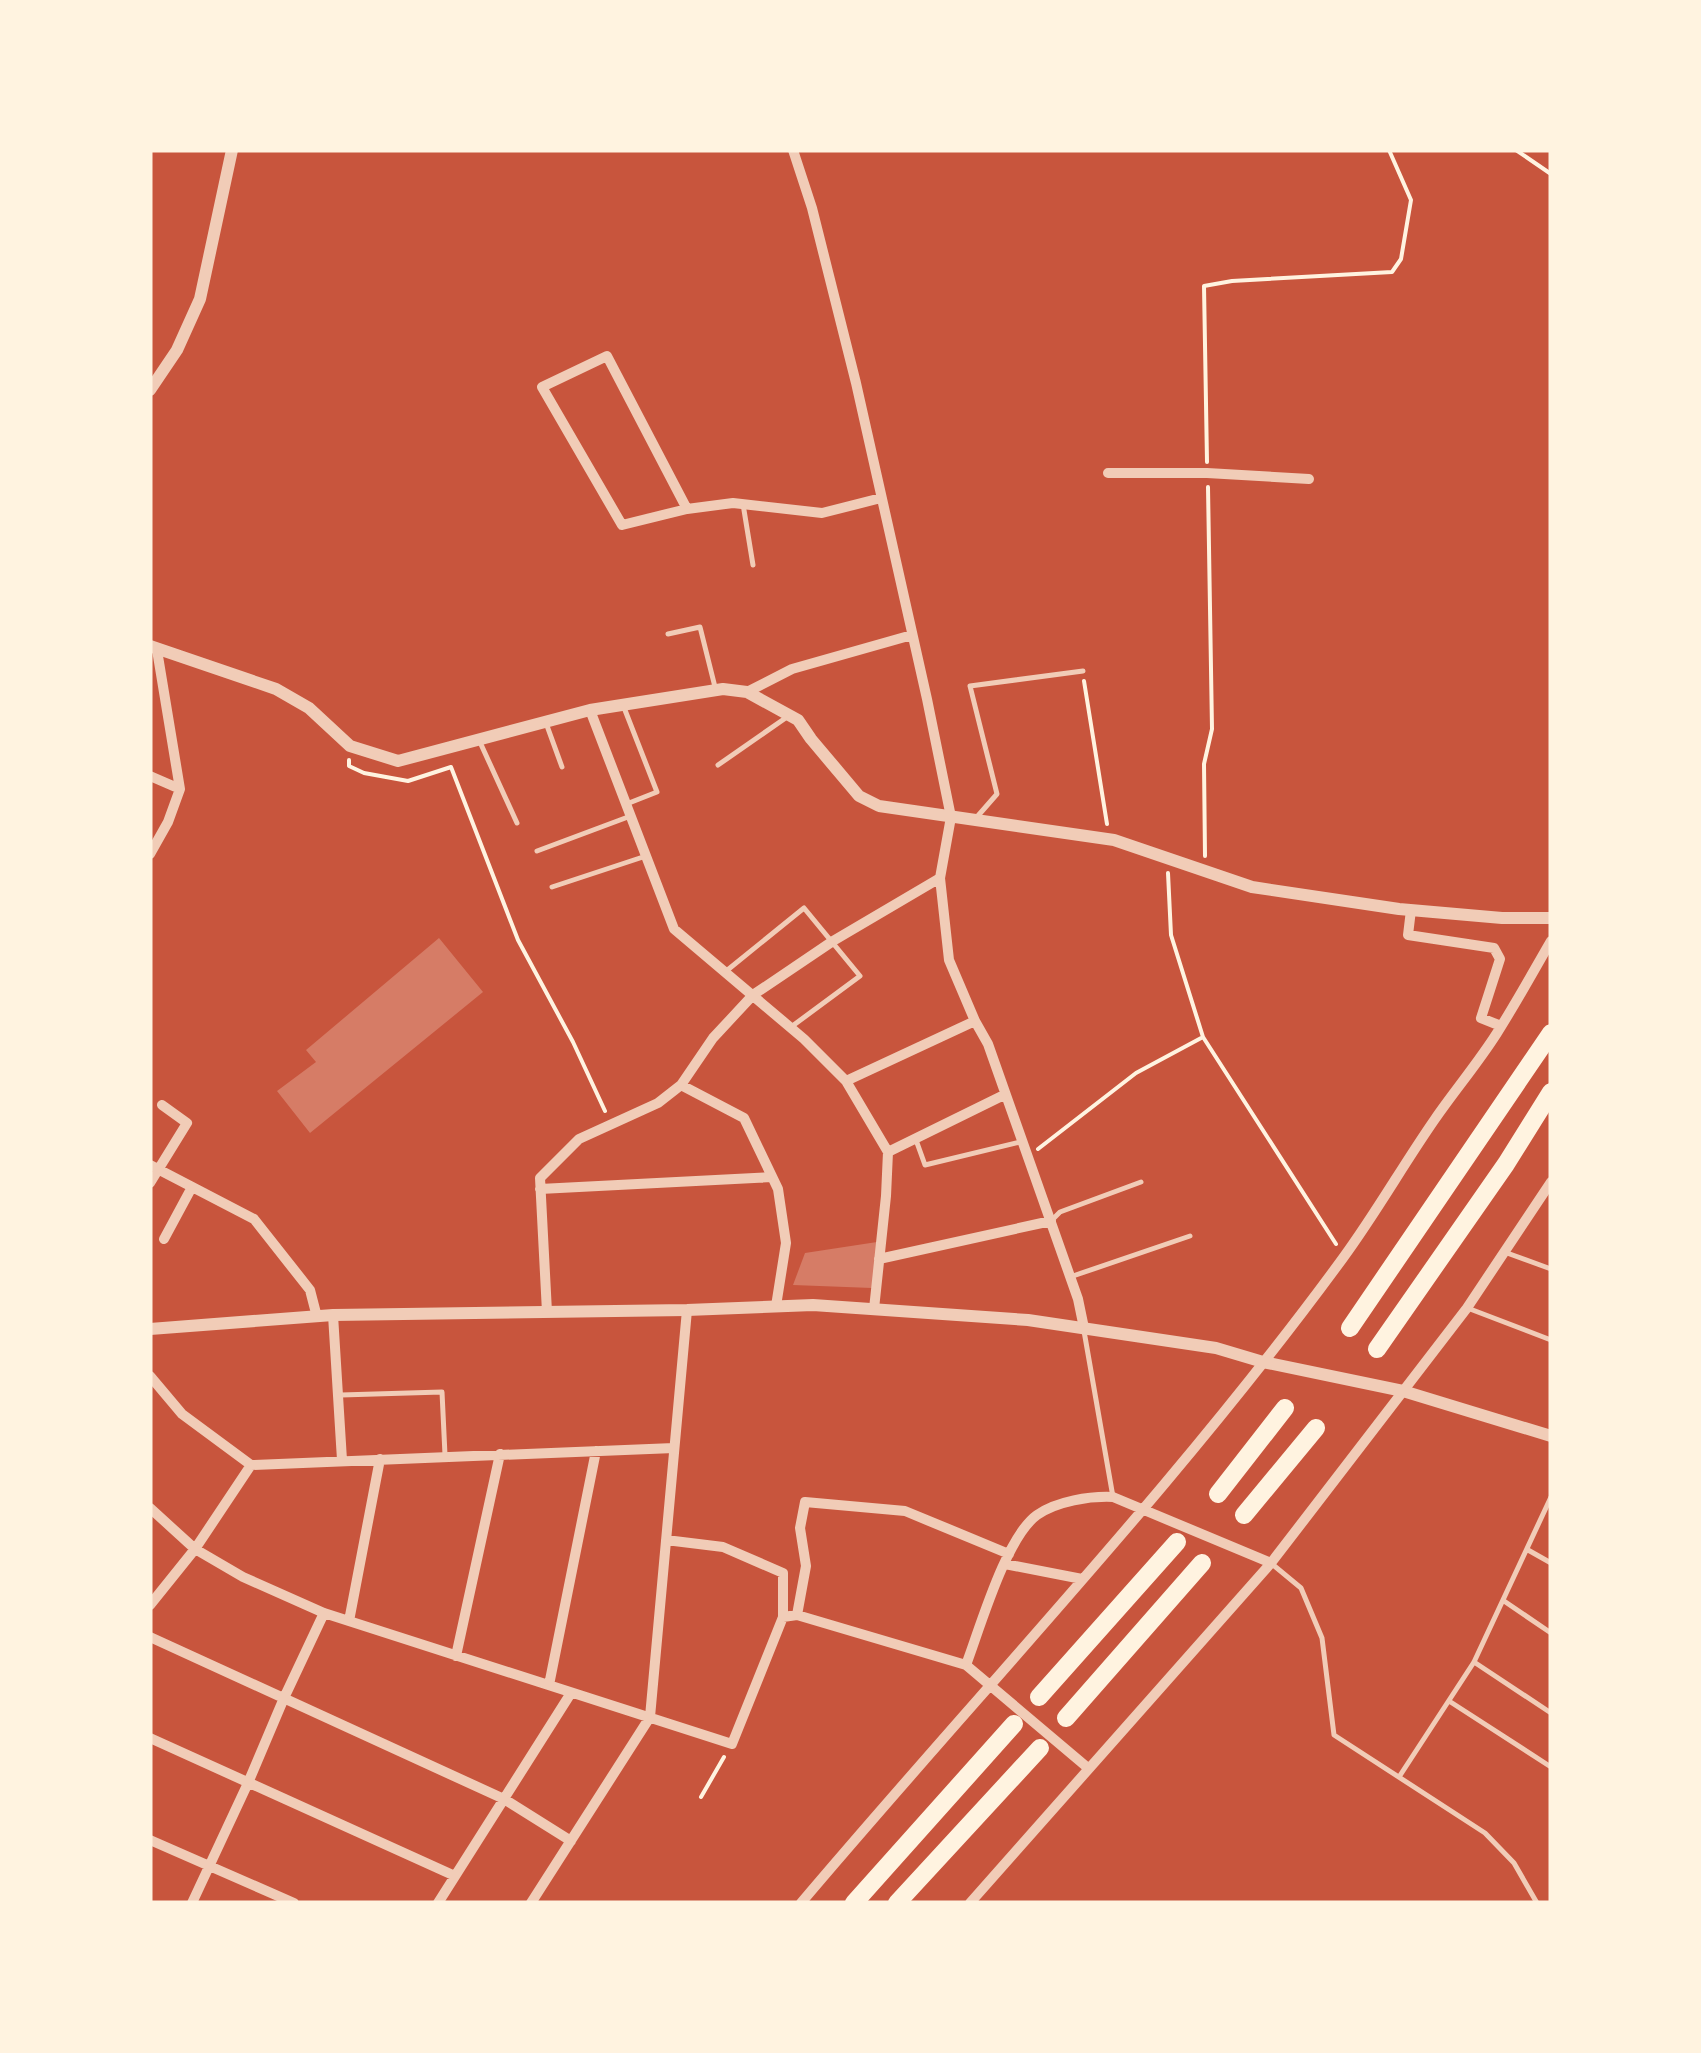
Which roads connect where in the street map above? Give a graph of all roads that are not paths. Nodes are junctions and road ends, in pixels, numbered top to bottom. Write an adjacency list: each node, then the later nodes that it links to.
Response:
1 (232, 150): 3 (street)
2 (793, 150): 6 (street)
3 (150, 390)
4 (1108, 472): 5 (street)
5 (1309, 479)
6 (882, 498): 7 (street); 11 (street)
7 (743, 504): 8 (street); 9 (lane)
8 (687, 509): 8 (street)
9 (753, 566)
10 (668, 634): 14 (lane)
11 (912, 635): 15 (street); 27 (street)
12 (154, 648): 20 (street); 24 (street)
13 (1082, 671): 28 (lane)
14 (716, 690): 15 (street); 16 (street)
15 (747, 692): 18 (street)
16 (623, 705): 17 (street); 25 (lane)
17 (590, 710): 19 (street); 25 (street)
18 (790, 715): 21 (lane); 27 (street)
19 (546, 722): 20 (street); 22 (lane)
20 (479, 740): 29 (lane)
21 (718, 765)
22 (562, 767)
23 (150, 776): 24 (street)
24 (180, 789): 31 (street)
25 (626, 804): 26 (street)
26 (631, 816): 30 (lane); 32 (street)
27 (950, 817): 28 (street); 33 (street)
28 (974, 820): 35 (street)
29 (518, 823)
30 (537, 852)
31 (150, 854)
32 (646, 856): 34 (lane); 39 (street)
33 (940, 878): 37 (street); 41 (street)
34 (552, 887)
35 (1412, 910): 36 (street); 42 (street)
36 (1551, 918)
37 (833, 941): 39 (lane); 40 (street); 43 (lane)
38 (1551, 942): 42 (street)
39 (725, 972): 40 (street)
40 (753, 995): 43 (street); 46 (street)
41 (975, 1021): 45 (street); 48 (street)
42 (1501, 1026): 79 (street)
43 (791, 1028): 45 (street)
44 (1551, 1032): 75 (highway)
45 (846, 1081): 52 (street)
46 (681, 1085): 54 (street); 59 (street)
47 (1551, 1092): 78 (highway)
48 (1004, 1095): 50 (street); 51 (street)
49 (162, 1106): 53 (street)
50 (916, 1139): 51 (lane); 52 (street)
51 (1023, 1141): 60 (street)
52 (888, 1152): 64 (street)
53 (154, 1167): 57 (street); 58 (street)
54 (772, 1177): 59 (street); 67 (street)
55 (1141, 1182): 60 (lane)
56 (1551, 1182): 63 (street)
57 (150, 1183)
58 (192, 1187): 62 (street); 73 (street)
59 (540, 1188): 71 (street)
60 (1051, 1221): 64 (street); 66 (street)
61 (1190, 1236): 66 (lane)
62 (164, 1239)
63 (1505, 1252): 65 (lane); 68 (street)
64 (880, 1259): 69 (street)
65 (1551, 1269)
66 (1070, 1278): 74 (street)
67 (776, 1306): 69 (street); 70 (street)
68 (1467, 1308): 77 (lane); 81 (street)
69 (874, 1309): 74 (street)
70 (687, 1310): 71 (street); 86 (street)
71 (548, 1312): 72 (street)
72 (333, 1316): 73 (street); 82 (street)
73 (317, 1317): 76 (street)
74 (1084, 1328): 79 (street); 95 (lane)
75 (1350, 1328)
76 (150, 1329)
77 (1551, 1340)
78 (1377, 1349)
79 (1263, 1362): 81 (street); 97 (street)
80 (150, 1377): 92 (street)
81 (1403, 1391): 85 (street); 105 (street)
82 (338, 1395): 89 (lane); 91 (street)
83 (1285, 1408): 93 (highway)
84 (1316, 1428): 98 (highway)
85 (1551, 1436)
86 (674, 1448): 87 (street); 99 (street)
87 (596, 1451): 88 (street); 119 (street)
88 (500, 1454): 89 (street); 116 (street)
89 (446, 1456): 90 (street)
90 (380, 1459): 91 (street); 113 (street)
91 (342, 1460): 92 (street)
92 (251, 1465): 101 (street)
93 (1218, 1494)
94 (1551, 1497): 102 (lane)
95 (1113, 1498): 97 (street); 103 (street)
96 (150, 1508): 101 (street)
97 (1142, 1508): 105 (street); 107 (street)
98 (1244, 1515)
99 (666, 1540): 112 (street); 126 (street)
100 (1177, 1542): 122 (highway)
101 (195, 1549): 109 (street); 110 (street)
102 (1527, 1549): 106 (lane); 108 (lane)
103 (1007, 1558): 107 (street); 111 (street); 118 (street)
104 (1202, 1563): 127 (highway)
105 (1271, 1563): 132 (street); 133 (lane)
106 (1551, 1564)
107 (1082, 1579): 120 (street)
108 (1503, 1601): 114 (lane); 117 (lane)
109 (150, 1605)
110 (324, 1613): 113 (street); 123 (street)
111 (797, 1615): 112 (street); 118 (street)
112 (782, 1617): 126 (street)
113 (350, 1621): 116 (street)
114 (1551, 1633)
115 (150, 1637): 123 (street)
116 (456, 1656): 119 (street)
117 (1474, 1662): 124 (lane); 125 (lane)
118 (966, 1665): 120 (street)
119 (548, 1685): 121 (street)
120 (990, 1685): 132 (street); 144 (street)
121 (571, 1692): 126 (street); 135 (street)
122 (1039, 1697)
123 (284, 1698): 134 (street); 135 (street)
124 (1449, 1700): 131 (lane); 133 (lane)
125 (1551, 1713)
126 (650, 1718): 137 (street)
127 (1066, 1718)
128 (1014, 1724): 145 (highway)
129 (150, 1738): 134 (street)
130 (1040, 1748): 146 (highway)
131 (1551, 1767)
132 (1088, 1768): 147 (street)
133 (1399, 1777): 148 (lane)
134 (248, 1783): 138 (street); 139 (street)
135 (504, 1798): 137 (street); 139 (street)
136 (150, 1840): 138 (street)
137 (571, 1840): 143 (street)
138 (208, 1866): 140 (street); 141 (street)
139 (455, 1876): 142 (street)
140 (192, 1903)
141 (294, 1903)
142 (438, 1903)
143 (531, 1903)
144 (801, 1903)
145 (854, 1903)
146 (898, 1903)
147 (970, 1903)
148 (1537, 1903)

